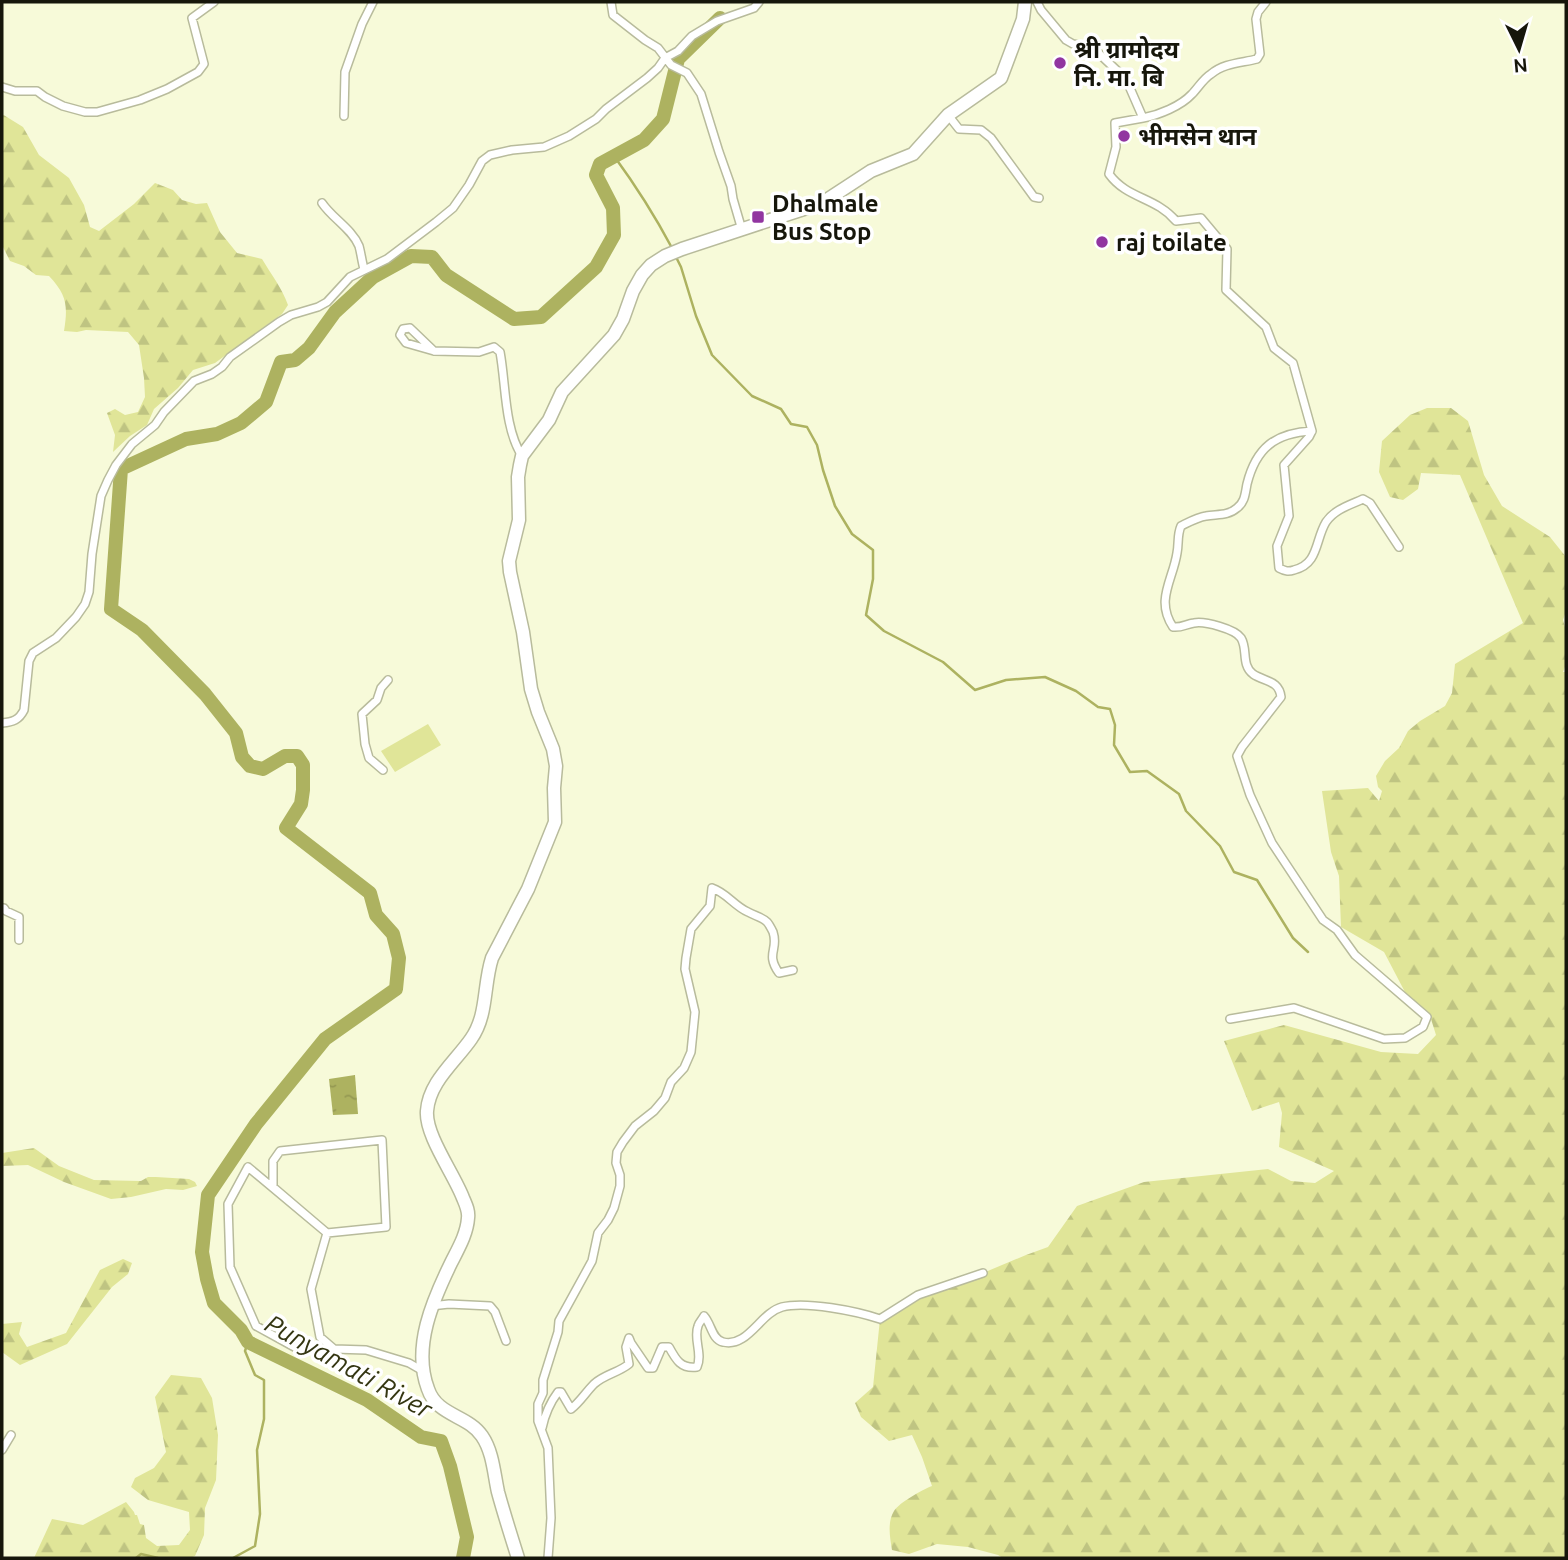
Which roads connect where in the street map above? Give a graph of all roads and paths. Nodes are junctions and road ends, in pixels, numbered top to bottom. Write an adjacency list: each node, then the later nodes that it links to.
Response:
1 (214, 2): 9 (street)
2 (373, 2): 11 (street)
3 (611, 2): 8 (street)
4 (759, 2): 8 (street)
5 (1025, 2): 10 (main road)
6 (1037, 2): 12 (street)
7 (1266, 2): 12 (street)
8 (665, 58): 15 (street); 16 (street)
9 (2, 87)
10 (948, 115): 13 (street); 15 (main road)
11 (344, 116)
12 (1143, 118): 18 (street)
13 (1039, 198)
14 (322, 202): 16 (street)
15 (742, 230): 19 (main road)
16 (364, 269): 22 (street)
17 (434, 351): 19 (street)
18 (1312, 431): 20 (street); 27 (street)
19 (522, 456): 30 (main road)
20 (1399, 547)
21 (388, 680): 23 (street)
22 (2, 723)
23 (383, 770)
24 (2, 908): 25 (street)
25 (19, 940)
26 (793, 970): 34 (street)
27 (1230, 1019)
28 (327, 1233): 28 (street); 32 (street); 32 (street)
29 (983, 1273): 34 (street)
30 (431, 1307): 31 (street); 33 (main road)
31 (506, 1341)
32 (334, 1349): 33 (street)
33 (424, 1371): 37 (main road)
34 (542, 1429): 38 (street)
35 (11, 1435): 36 (street)
36 (2, 1450)
37 (518, 1558)
38 (548, 1558)

